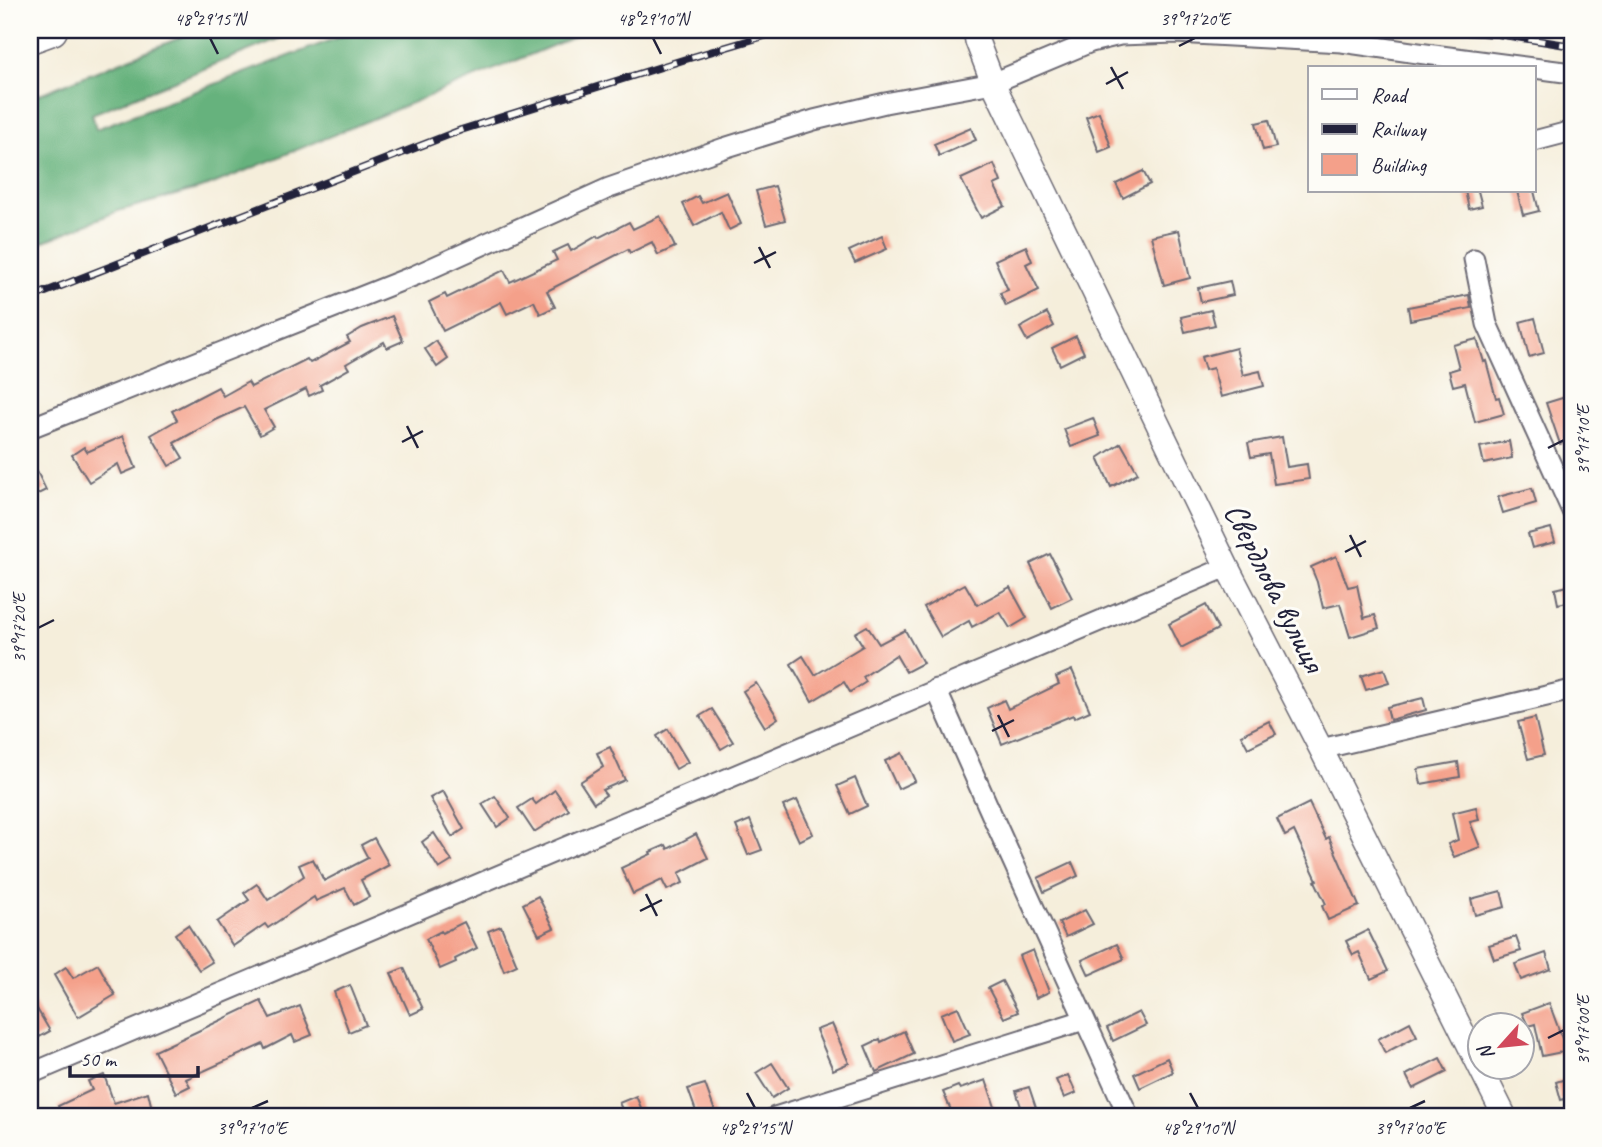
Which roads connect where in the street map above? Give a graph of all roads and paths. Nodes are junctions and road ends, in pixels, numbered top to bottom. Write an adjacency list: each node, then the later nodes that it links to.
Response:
1 (52, 30): 3 (main road)
2 (975, 30): 8 (street, Свердлова вулиця)
3 (30, 38)
4 (1417, 61): 5 (street); 8 (street)
5 (1487, 66)
6 (1536, 69): 7 (street)
7 (1572, 72)
8 (993, 83): 12 (street); 14 (street, Свердлова вулиця)
9 (1572, 131): 10 (street)
10 (1536, 140)
11 (1474, 259): 13 (street)
12 (30, 428)
13 (1572, 511)
14 (1227, 567): 15 (street); 17 (street, Свердлова вулиця)
15 (936, 689): 18 (street); 19 (street)
16 (1572, 690): 17 (street)
17 (1321, 749): 22 (street, Свердлова вулиця)
18 (1084, 1020): 20 (street); 21 (street)
19 (30, 1073)
20 (775, 1117)
21 (1129, 1117)
22 (1504, 1117)

